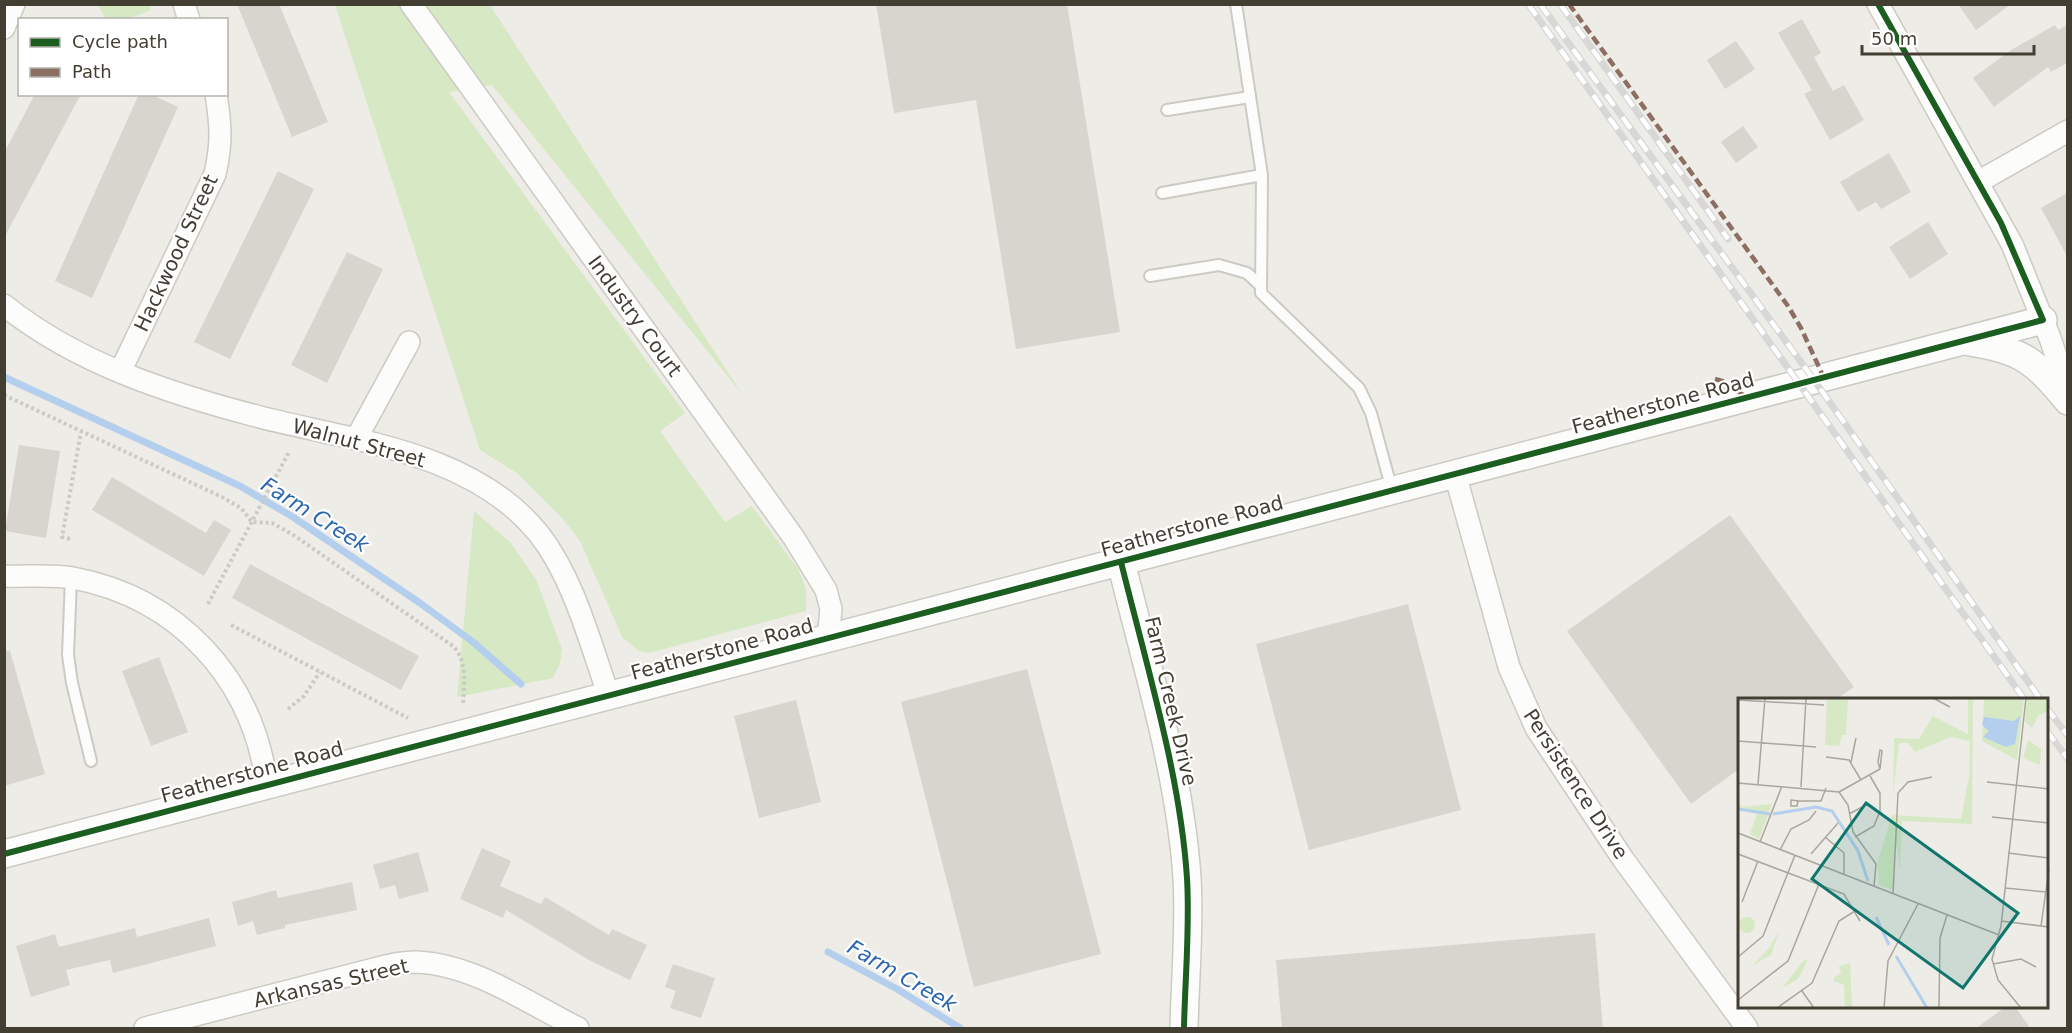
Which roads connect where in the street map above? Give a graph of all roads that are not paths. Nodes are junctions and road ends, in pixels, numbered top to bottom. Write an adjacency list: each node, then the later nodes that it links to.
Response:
1 (14, 4): 5 (street)
2 (411, 4): 28 (street, Industry Court)
3 (1236, 4): 7 (lane)
4 (1878, 4): 11 (street)
5 (4, 27)
6 (216, 96): 19 (street, Hackwood Street)
7 (1251, 98): 8 (lane); 10 (lane)
8 (1167, 110)
9 (2067, 131): 11 (street)
10 (1263, 175): 12 (lane); 14 (lane)
11 (1978, 182): 16 (street)
12 (1162, 193)
13 (1150, 276): 14 (lane)
14 (1261, 286): 24 (lane)
15 (4, 305): 19 (street, Walnut Street)
16 (2043, 320): 17 (street, Featherstone Road); 20 (street)
17 (1963, 341): 21 (street); 23 (street, Featherstone Road)
18 (409, 342): 22 (street)
19 (120, 372): 22 (street, Walnut Street)
20 (2067, 392)
21 (2067, 401)
22 (356, 439): 29 (street, Walnut Street)
23 (1455, 474): 24 (street, Featherstone Road); 36 (street, Persistence Drive)
24 (1392, 491): 25 (street, Featherstone Road)
25 (1121, 562): 28 (street, Featherstone Road); 35 (street, Farm Creek Drive)
26 (4, 576): 27 (street)
27 (71, 578): 30 (lane); 31 (street)
28 (828, 639): 29 (street, Featherstone Road)
29 (609, 696): 31 (street, Featherstone Road)
30 (91, 761)
31 (267, 785): 32 (street, Featherstone Road)
32 (4, 854)
33 (145, 1029): 34 (street, Arkansas Street)
34 (578, 1029)
35 (1184, 1029)
36 (1747, 1029)

